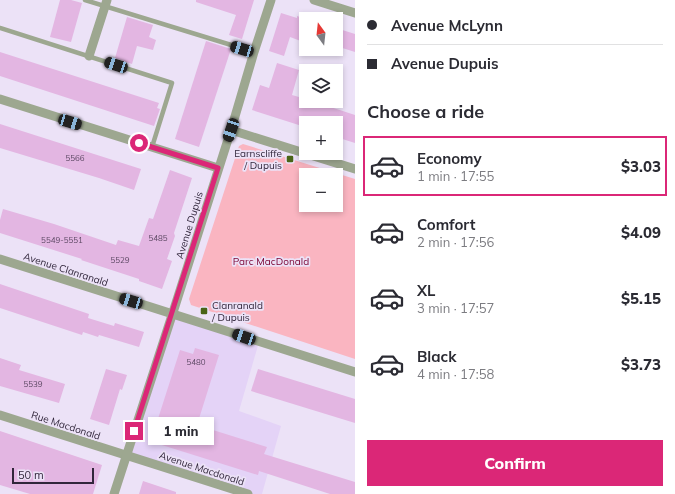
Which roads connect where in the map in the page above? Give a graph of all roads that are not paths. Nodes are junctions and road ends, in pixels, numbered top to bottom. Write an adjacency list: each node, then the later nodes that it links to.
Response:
1 (85, 0): 4 (lane)
2 (271, 0): 7 (street, Avenue Dupuis)
3 (314, 0): 5 (street)
4 (106, 3): 7 (lane); 8 (street)
5 (355, 13)
6 (0, 28): 8 (lane)
7 (254, 52): 10 (street, Avenue Dupuis)
8 (89, 56): 11 (lane)
9 (0, 99): 11 (street)
10 (231, 130): 12 (street, Avenue Dupuis); 13 (street)
11 (152, 147): 12 (street)
12 (218, 168): 15 (street, Avenue Dupuis)
13 (355, 169)
14 (0, 259): 15 (street, Avenue Clanranald)
15 (172, 314): 16 (street, Avenue Clanranald); 18 (street, Avenue Dupuis)
16 (355, 372)
17 (0, 415): 18 (street, Rue Macdonald)
18 (126, 455): 19 (street, Avenue Dupuis); 20 (street, Avenue Macdonald)
19 (114, 494)
20 (248, 494)

